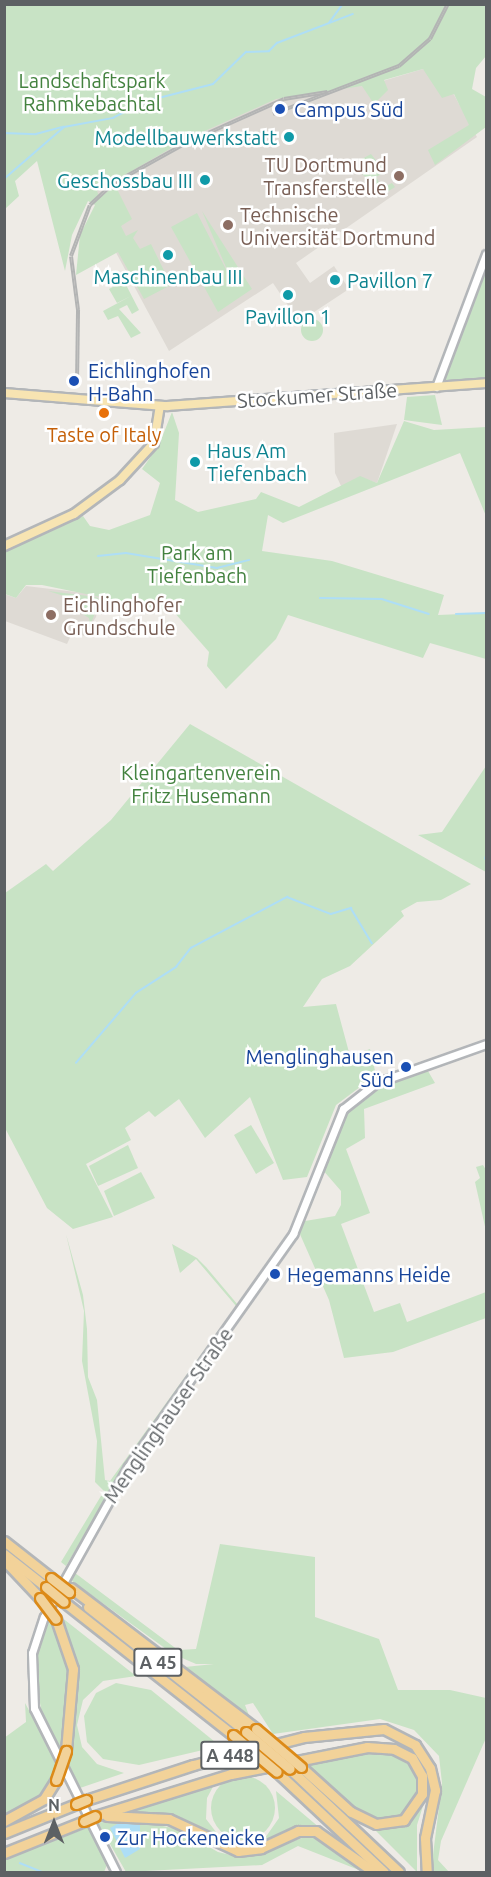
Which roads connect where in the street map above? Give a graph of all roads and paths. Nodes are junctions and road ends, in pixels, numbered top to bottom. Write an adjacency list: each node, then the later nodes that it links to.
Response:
1 (486, 254): 3 (street)
2 (486, 382): 3 (main road, Stockumer Straße)
3 (436, 387): 5 (main road, Stockumer Straße)
4 (4, 393): 5 (main road, Stockumer Straße)
5 (160, 406): 6 (main road)
6 (4, 546)
7 (486, 1044): 16 (street, Menglinghauser Straße)
8 (4, 1540): 11 (highway, A 45, bridge)
9 (4, 1554): 18 (highway, A 45, bridge)
10 (4, 1560): 13 (highway, bridge)
11 (70, 1590): 12 (highway, A 448, bridge); 19 (highway, A 45, bridge)
12 (95, 1818): 15 (highway, A 448, bridge); 17 (highway)
13 (4, 1821)
14 (4, 1833): 20 (highway, A 448, bridge)
15 (4, 1853)
16 (116, 1872)
17 (374, 1872)
18 (384, 1872)
19 (399, 1872)
20 (427, 1872)

